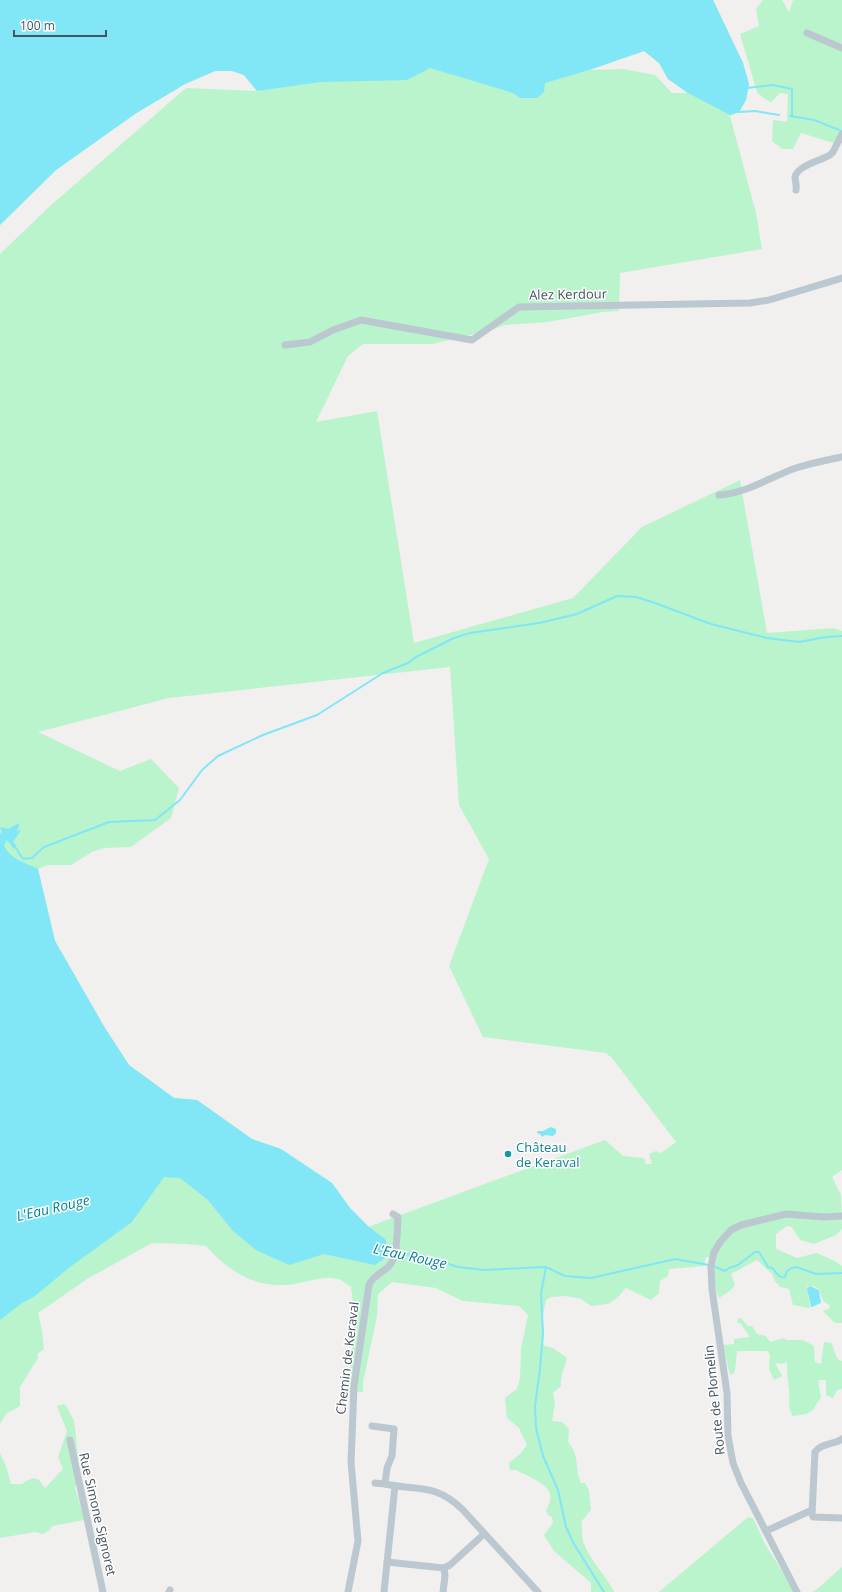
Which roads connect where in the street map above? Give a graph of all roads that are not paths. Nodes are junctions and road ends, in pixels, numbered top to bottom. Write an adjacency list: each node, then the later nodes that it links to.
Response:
1 (807, 33): 2 (street)
2 (842, 48)
3 (842, 134): 4 (street)
4 (796, 190)
5 (842, 278): 6 (street, Alez Kerdour)
6 (285, 345)
7 (842, 457): 8 (street)
8 (720, 495)
9 (393, 1214): 24 (street, Chemin de Keraval)
10 (842, 1216): 19 (street, Route de Plomelin)
11 (372, 1426): 15 (street)
12 (842, 1439): 17 (street)
13 (70, 1440): 23 (street, Rue Simone Signoret)
14 (375, 1483): 15 (street)
15 (385, 1484): 16 (street)
16 (395, 1486): 20 (street); 21 (street)
17 (812, 1510): 18 (street); 19 (street)
18 (842, 1518)
19 (766, 1531): 28 (street, Route de Plomelin)
20 (484, 1534): 22 (street); 27 (street)
21 (387, 1562): 22 (street); 25 (street)
22 (444, 1568): 26 (street)
23 (104, 1592)
24 (348, 1592)
25 (384, 1592)
26 (443, 1592)
27 (538, 1592)
28 (797, 1592)

